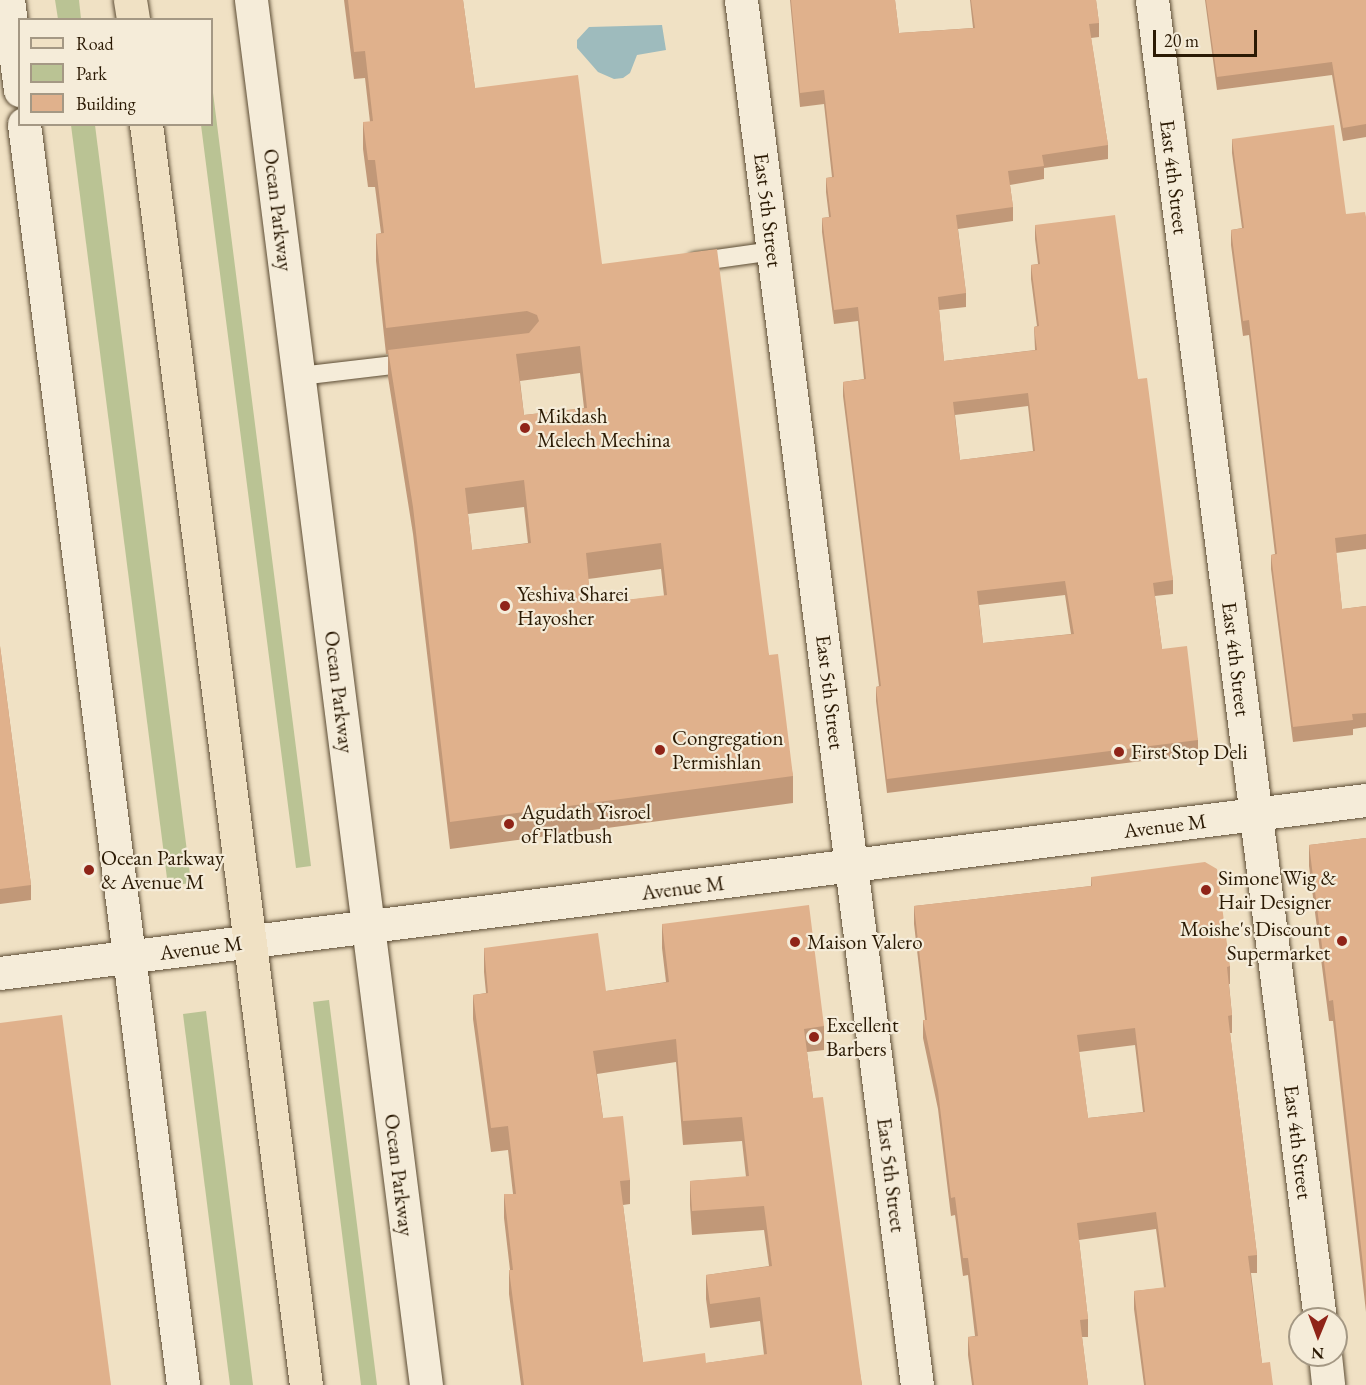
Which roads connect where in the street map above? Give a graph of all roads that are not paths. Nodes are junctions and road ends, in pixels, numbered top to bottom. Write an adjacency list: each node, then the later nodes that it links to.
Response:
1 (8, 0): 7 (street)
2 (130, 0): 6 (main road)
3 (251, 0): 13 (street, Ocean Parkway)
4 (741, 0): 10 (street, East 5th Street)
5 (1152, 0): 15 (street, East 4th Street)
6 (133, 18)
7 (18, 75)
8 (24, 126): 19 (street)
9 (146, 126): 18 (main road)
10 (773, 251): 11 (lane); 16 (street, East 5th Street)
11 (680, 264)
12 (425, 361): 13 (lane)
13 (300, 376): 17 (street, Ocean Parkway)
14 (1366, 800): 15 (street, Avenue M)
15 (1256, 814): 16 (street, Avenue M); 21 (street, East 4th Street)
16 (853, 867): 17 (street, Avenue M); 26 (street, East 5th Street)
17 (368, 926): 18 (street, Avenue M); 25 (street, Ocean Parkway)
18 (250, 941): 19 (street, Avenue M); 24 (main road)
19 (130, 957): 20 (street, Avenue M); 23 (street)
20 (0, 973)
21 (1318, 1307)
22 (1326, 1367): 27 (street)
23 (183, 1385)
24 (306, 1385)
25 (426, 1385)
26 (917, 1385)
27 (1328, 1385)

